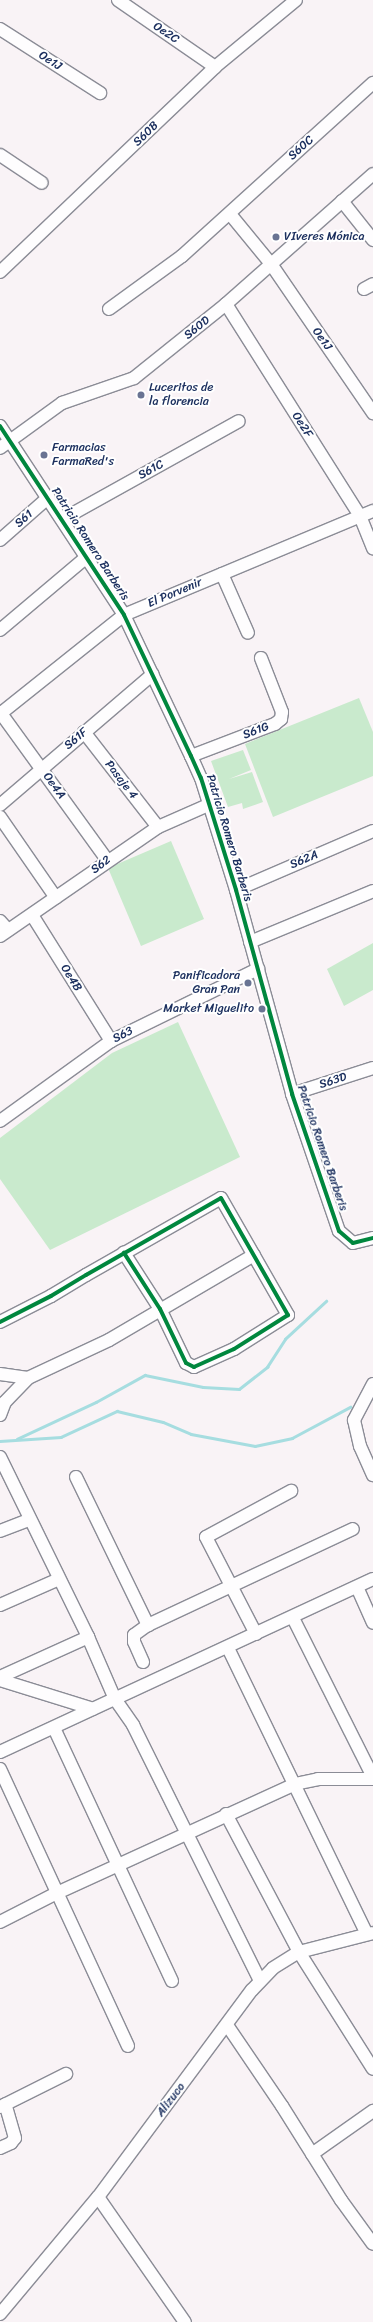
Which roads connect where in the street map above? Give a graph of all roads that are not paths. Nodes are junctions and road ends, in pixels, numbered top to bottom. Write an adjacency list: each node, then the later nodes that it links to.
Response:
1 (118, 0): 4 (street, Oe2C)
2 (296, 0): 4 (street, S60B)
3 (0, 29): 6 (street, Oe1J)
4 (215, 66): 14 (street, S60B)
5 (373, 83): 11 (street, S60C)
6 (100, 93)
7 (0, 155): 9 (street)
8 (373, 174): 10 (street, S60D)
9 (42, 183)
10 (342, 201): 12 (street); 13 (street, S60D)
11 (230, 214): 13 (street); 16 (street, S60C)
12 (373, 240)
13 (271, 264): 15 (street, S60D); 17 (street, Oe1J)
14 (0, 272)
15 (226, 304): 20 (street, S60D); 24 (street, Oe2F)
16 (109, 309)
17 (373, 413)
18 (239, 421): 25 (street, S61C)
19 (0, 426): 20 (street, Patricio Romero Barberis)
20 (10, 440): 21 (street, S60D); 22 (street, Patricio Romero Barberis)
21 (0, 448)
22 (49, 497): 25 (street, Patricio Romero Barberis); 26 (street, S61)
23 (373, 511): 24 (street, El Porvenir)
24 (360, 516): 27 (street, Oe2F); 29 (street, El Porvenir)
25 (63, 519): 28 (street, Patricio Romero Barberis)
26 (0, 540)
27 (373, 549)
28 (88, 556): 30 (street, Patricio Romero Barberis); 31 (street)
29 (222, 574): 30 (street, El Porvenir); 32 (street)
30 (124, 615): 34 (street, Patricio Romero Barberis); 35 (street, El Porvenir)
31 (0, 630)
32 (248, 633)
33 (261, 658): 37 (street, S61G)
34 (153, 674): 36 (street, S61F); 37 (street, Patricio Romero Barberis)
35 (0, 713): 38 (street, Oe4A)
36 (84, 732): 38 (street, S61F); 42 (street, Pasaje 4)
37 (191, 756): 40 (street, Patricio Romero Barberis)
38 (41, 769): 39 (street, S61F); 44 (street, Oe4A)
39 (0, 805)
40 (208, 805): 42 (street, S62); 45 (street, Patricio Romero Barberis)
41 (0, 817): 47 (street)
42 (158, 827): 44 (street, S62)
43 (373, 831): 45 (street, S62A)
44 (107, 860): 47 (street, S62)
45 (236, 890): 51 (street, Patricio Romero Barberis)
46 (373, 891): 51 (street)
47 (56, 898): 48 (street, S62)
48 (32, 915): 50 (street, S62); 53 (street, Oe4B)
49 (0, 920): 50 (street)
50 (4, 933)
51 (250, 942): 52 (street, Patricio Romero Barberis)
52 (258, 968): 53 (street, S63); 55 (street, Patricio Romero Barberis)
53 (111, 1041): 56 (street, S63)
54 (373, 1068): 55 (street, S63D)
55 (292, 1094): 57 (street, Patricio Romero Barberis)
56 (0, 1121)
57 (373, 1238)
58 (124, 1253): 59 (street); 60 (street); 61 (street)
59 (254, 1255): 60 (street); 60 (street)
60 (160, 1309): 63 (street)
61 (0, 1322)
62 (0, 1374): 63 (street)
63 (28, 1378): 65 (street)
64 (373, 1384): 67 (street)
65 (0, 1415)
66 (0, 1457): 70 (street)
67 (373, 1475)
68 (76, 1477): 80 (street)
69 (291, 1491): 75 (street)
70 (29, 1520): 72 (street); 73 (street)
71 (353, 1529): 75 (street)
72 (0, 1532)
73 (59, 1579): 77 (street); 82 (street)
74 (373, 1579): 76 (street)
75 (230, 1587): 80 (street); 81 (street)
76 (357, 1587): 78 (street); 79 (street)
77 (0, 1605)
78 (293, 1618): 81 (street); 91 (street)
79 (373, 1622)
80 (148, 1625): 84 (street)
81 (256, 1634): 83 (street)
82 (88, 1637): 85 (street); 86 (street)
83 (228, 1648): 86 (street); 92 (street)
84 (143, 1662)
85 (0, 1678): 87 (street)
86 (115, 1699): 87 (street); 94 (street)
87 (93, 1710): 88 (street)
88 (54, 1728): 89 (street); 95 (street)
89 (0, 1752)
90 (0, 1769): 96 (street)
91 (373, 1778): 92 (street)
92 (295, 1784): 93 (street); 98 (street)
93 (226, 1814): 94 (street); 99 (street)
94 (186, 1834): 95 (street); 101 (street)
95 (117, 1866): 96 (street); 100 (street)
96 (57, 1893): 97 (street); 103 (street)
97 (0, 1922)
98 (370, 1933): 99 (street, Alizuco)
99 (299, 1952): 101 (street, Alizuco); 104 (street)
100 (172, 1981)
101 (260, 1981): 102 (street, Alizuco)
102 (227, 2025): 109 (street); 110 (street, Alizuco)
103 (128, 2046)
104 (373, 2069)
105 (66, 2074): 106 (street)
106 (3, 2106): 108 (street)
107 (373, 2111): 109 (street)
108 (0, 2148)
109 (312, 2154): 111 (street)
110 (98, 2197): 113 (street, Alizuco); 114 (street)
111 (369, 2230): 112 (street)
112 (373, 2244)
113 (0, 2314)
114 (185, 2322)

